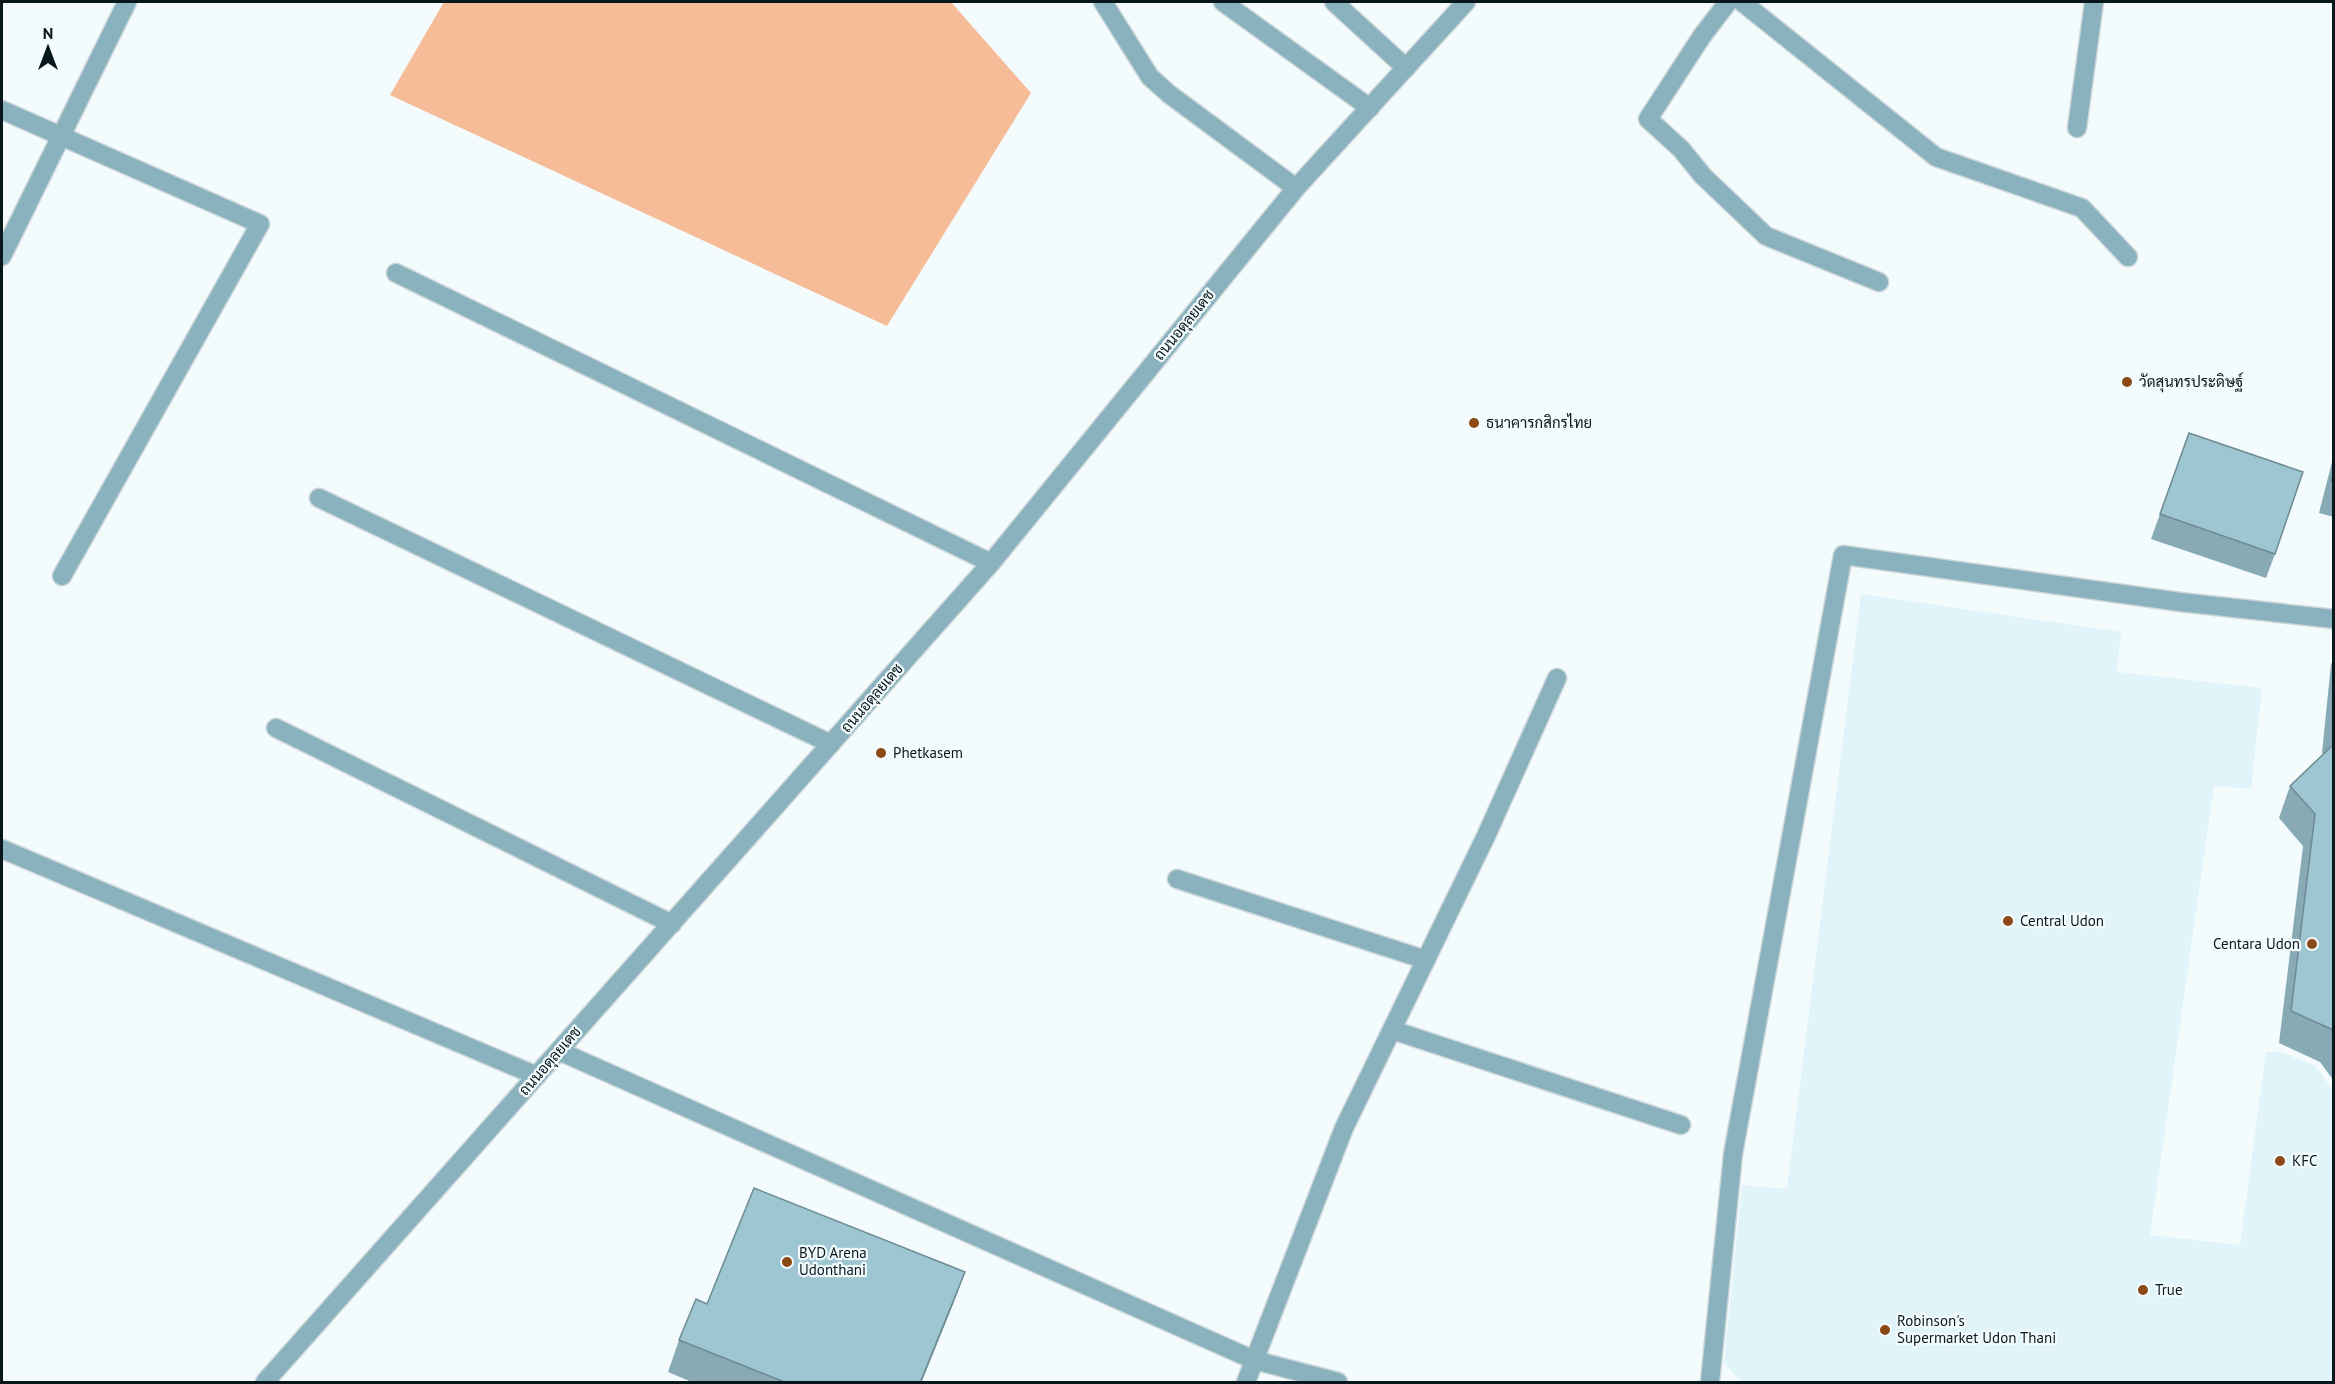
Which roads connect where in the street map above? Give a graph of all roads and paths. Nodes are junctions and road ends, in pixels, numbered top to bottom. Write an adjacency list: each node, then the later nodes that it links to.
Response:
1 (127, 2): 13 (street)
2 (1103, 2): 14 (street)
3 (1223, 2): 10 (street)
4 (1334, 2): 9 (street)
5 (1466, 2): 9 (street, ถนนอดุลยเดช)
6 (1728, 2): 18 (street)
7 (1742, 2): 16 (street)
8 (2094, 2): 12 (street)
9 (1406, 68): 10 (street, ถนนอดุลยเดช)
10 (1370, 108): 14 (street, ถนนอดุลยเดช)
11 (2, 110): 13 (street)
12 (2077, 128)
13 (61, 138): 15 (street); 21 (street)
14 (1296, 188): 20 (street, ถนนอดุลยเดช)
15 (2, 256)
16 (2128, 257)
17 (396, 273): 20 (street)
18 (1879, 282)
19 (319, 498): 25 (street)
20 (991, 562): 25 (street, ถนนอดุลยเดช)
21 (62, 576)
22 (2334, 619): 38 (street)
23 (1557, 678): 29 (street)
24 (276, 728): 28 (street)
25 (831, 744): 28 (street, ถนนอดุลยเดช)
26 (2, 849): 32 (street)
27 (1177, 879): 29 (street)
28 (672, 924): 31 (street, ถนนอดุลยเดช)
29 (1426, 960): 30 (street)
30 (1392, 1030): 33 (street); 34 (street)
31 (559, 1051): 32 (street, ถนนอดุลยเดช); 34 (street)
32 (537, 1076): 35 (street, ถนนอดุลยเดช)
33 (1681, 1125)
34 (1254, 1359): 36 (street); 37 (street)
35 (265, 1383)
36 (1245, 1383)
37 (1338, 1383)
38 (1710, 1383)

